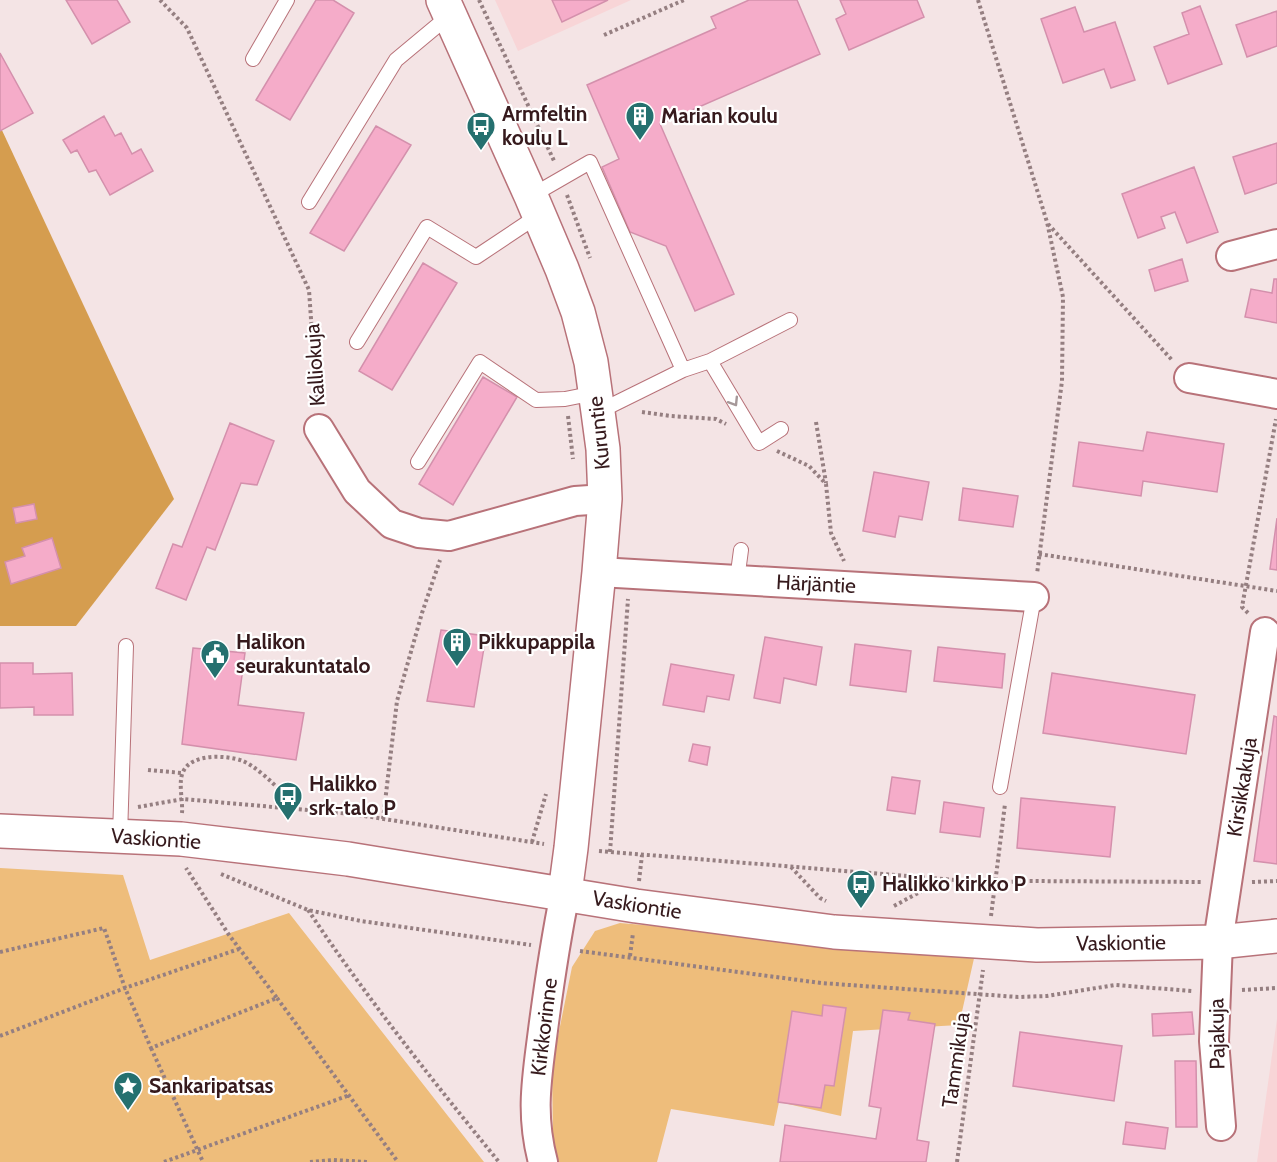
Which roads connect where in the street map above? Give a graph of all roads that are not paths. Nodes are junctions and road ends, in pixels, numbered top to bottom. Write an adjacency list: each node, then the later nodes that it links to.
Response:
1 (287, 0): 3 (lane)
2 (447, 7): 4 (lane); 5 (main road, Kuruntie)
3 (253, 59)
4 (309, 202)
5 (535, 206): 9 (lane); 11 (lane); 14 (main road, Kuruntie)
6 (1277, 244): 7 (street)
7 (1231, 256)
8 (790, 320): 10 (lane)
9 (357, 342)
10 (710, 361): 11 (lane); 16 (lane, one-way to 16)
11 (683, 370): 14 (lane)
12 (1189, 378): 13 (street)
13 (1277, 394)
14 (597, 402): 17 (lane); 18 (main road, Kuruntie)
15 (319, 429): 18 (street, Kalliokuja)
16 (781, 429)
17 (418, 462)
18 (605, 499): 20 (main road, Kuruntie)
19 (741, 550): 21 (lane)
20 (599, 572): 21 (street, Härjäntie); 28 (main road, Kuruntie)
21 (737, 580): 22 (street, Härjäntie)
22 (1034, 597): 25 (lane)
23 (1265, 632): 30 (street, Kirsikkakuja)
24 (126, 646): 26 (lane)
25 (1000, 787)
26 (121, 823): 27 (main road, Vaskiontie); 28 (main road, Vaskiontie)
27 (0, 831)
28 (565, 893): 30 (main road, Vaskiontie); 32 (street, Kirkkorinne)
29 (1277, 936): 30 (main road, Vaskiontie)
30 (1218, 942): 31 (street, Pajakuja)
31 (1221, 1126)
32 (543, 1162)

